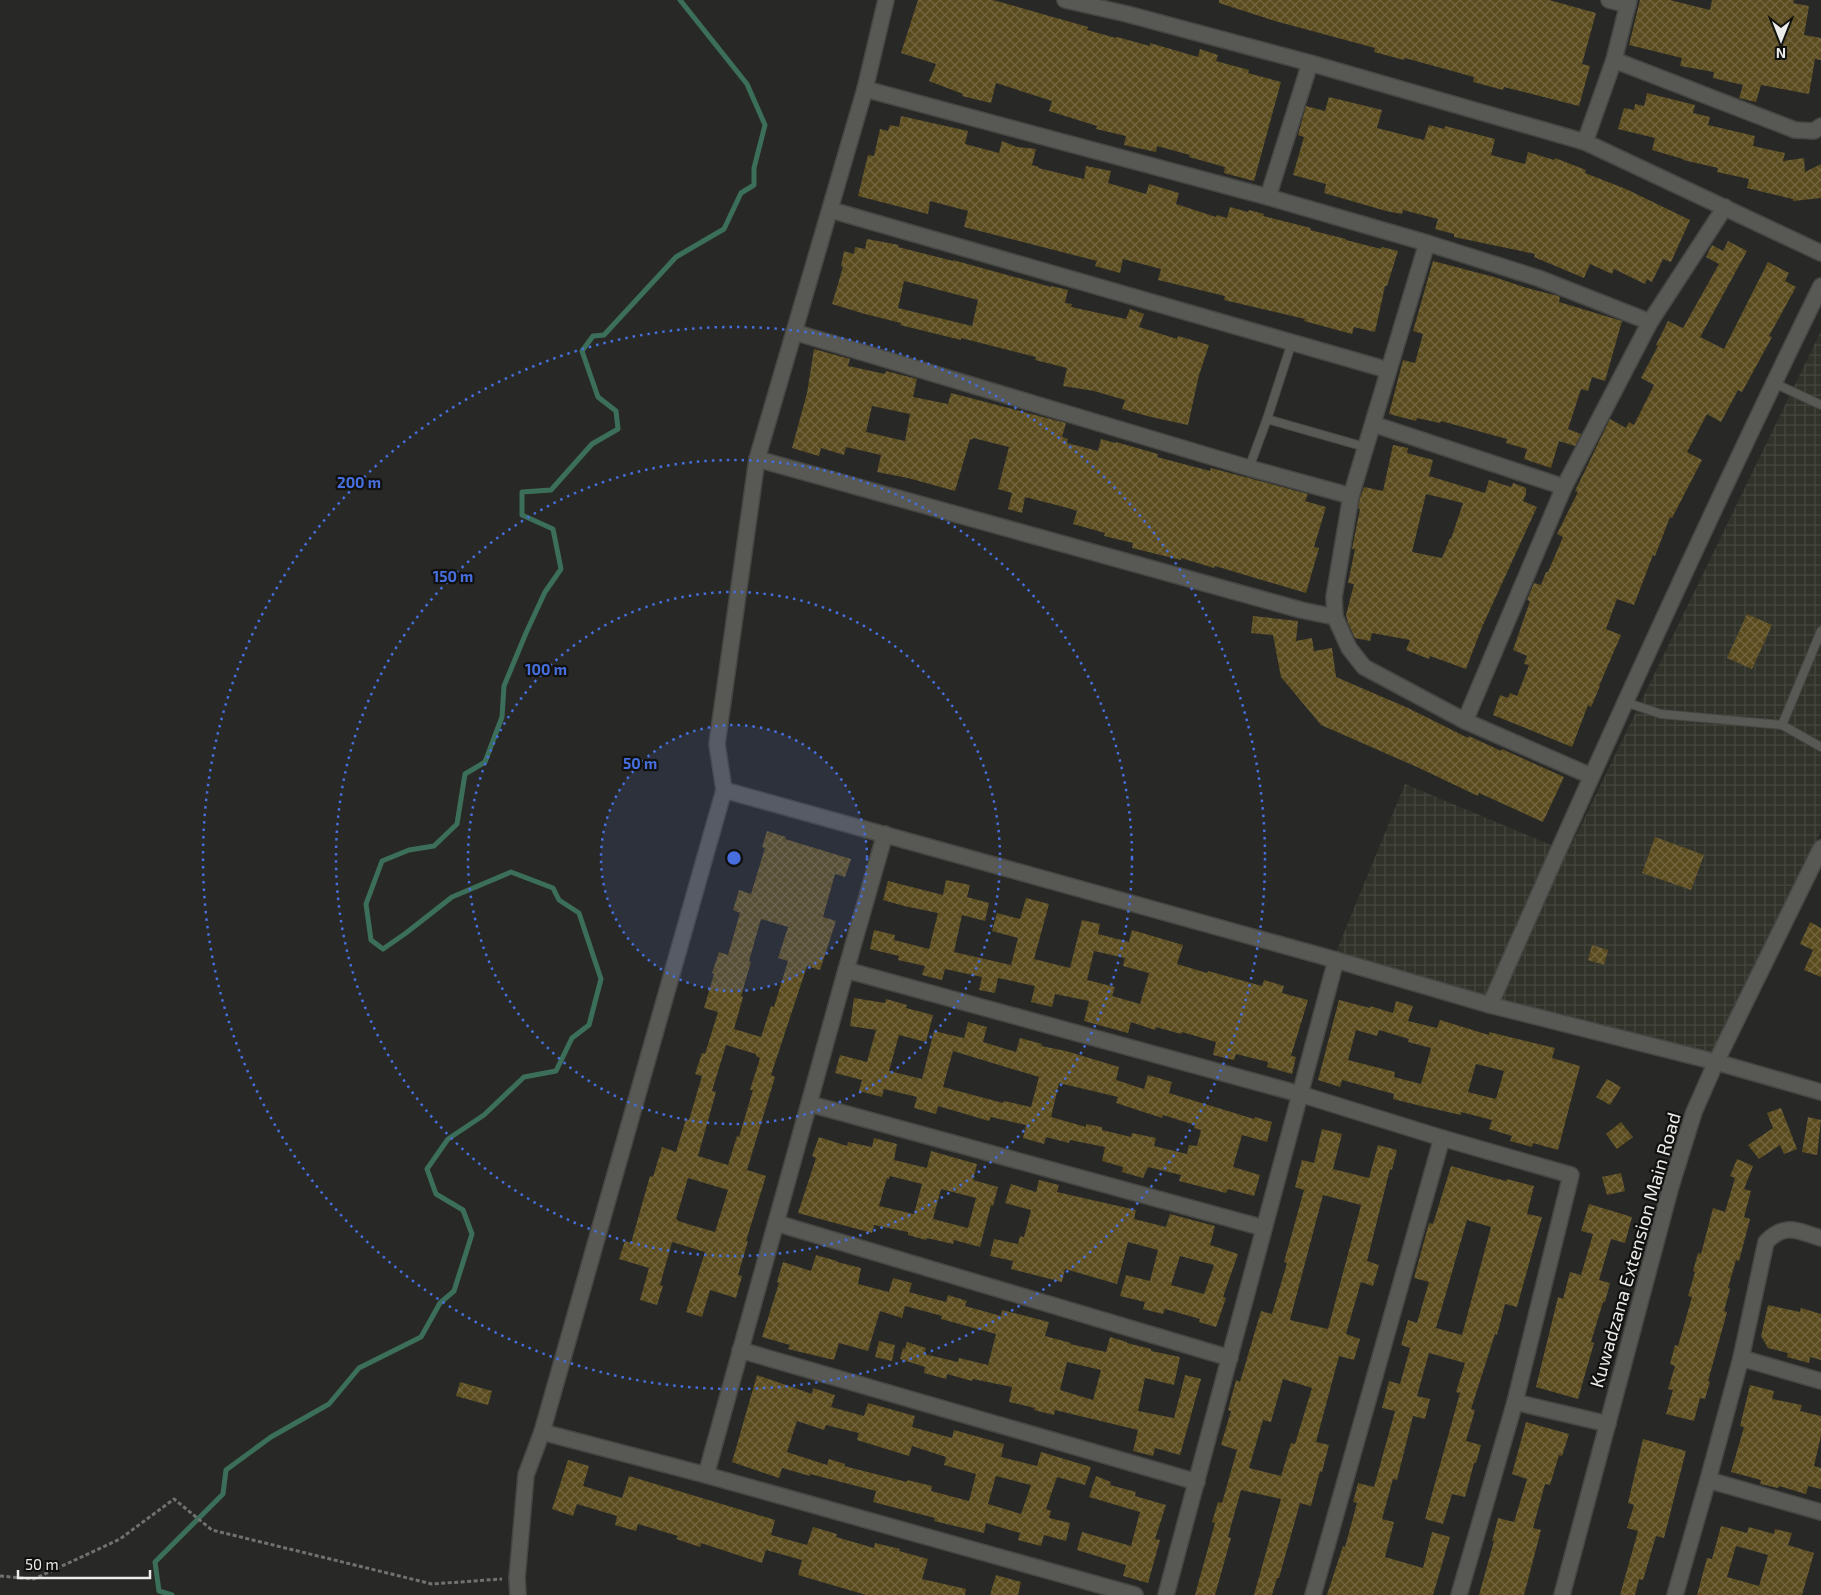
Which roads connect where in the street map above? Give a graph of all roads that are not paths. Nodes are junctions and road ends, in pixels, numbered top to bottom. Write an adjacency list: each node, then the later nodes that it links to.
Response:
1 (886, 0): 8 (street)
2 (1065, 0): 5 (street)
3 (1609, 0): 4 (street)
4 (1629, 2): 6 (street)
5 (1129, 7): 7 (street)
6 (1614, 60): 9 (street); 10 (street)
7 (1310, 63): 10 (street); 11 (street)
8 (865, 89): 11 (street); 13 (street)
9 (1821, 126)
10 (1585, 142): 12 (street)
11 (1268, 197): 14 (street)
12 (1725, 207): 15 (street); 17 (street)
13 (831, 210): 18 (street); 19 (street)
14 (1427, 243): 17 (street); 20 (street)
15 (1821, 254)
16 (1821, 286): 21 (street)
17 (1650, 322): 28 (street)
18 (794, 332): 26 (street); 27 (street)
19 (1292, 342): 20 (street); 23 (lane)
20 (1388, 370): 24 (street)
21 (1774, 383): 22 (lane); 32 (street)
22 (1821, 405)
23 (1267, 419): 25 (lane); 27 (lane)
24 (1373, 424): 25 (street); 28 (street)
25 (1365, 447): 29 (street)
26 (757, 459): 30 (street); 37 (street)
27 (1249, 468): 29 (street)
28 (1564, 487): 33 (street)
29 (1351, 496): 30 (street)
30 (1335, 618): 33 (street)
31 (1821, 631): 34 (lane)
32 (1625, 702): 34 (lane); 36 (street)
33 (1466, 721): 36 (street)
34 (1782, 725): 35 (lane)
35 (1821, 747)
36 (1591, 776): 42 (street)
37 (724, 790): 38 (street); 57 (street)
38 (885, 834): 40 (street); 41 (street)
39 (1821, 848): 43 (street, Kuwadzana Extension Main Road)
40 (1336, 960): 42 (street); 45 (street)
41 (846, 970): 45 (street); 46 (street)
42 (1490, 1005): 43 (street)
43 (1716, 1062): 44 (street); 56 (street, Kuwadzana Extension Main Road)
44 (1821, 1092)
45 (1300, 1094): 47 (street); 49 (street)
46 (810, 1104): 48 (street); 49 (street)
47 (1442, 1138): 55 (street); 65 (street)
48 (776, 1223): 51 (street); 52 (street)
49 (1264, 1228): 52 (street)
50 (1821, 1238): 53 (street)
51 (740, 1350): 58 (street); 60 (street)
52 (1230, 1358): 60 (street)
53 (1741, 1358): 54 (street); 59 (street)
54 (1821, 1381)
55 (1515, 1402): 56 (street); 66 (street)
56 (1608, 1424): 67 (street, Kuwadzana Extension Main Road)
57 (542, 1432): 58 (street); 62 (street)
58 (706, 1475): 63 (street)
59 (1708, 1480): 61 (street); 68 (street)
60 (1197, 1482): 64 (street)
61 (1821, 1512)
62 (518, 1595)
63 (1135, 1595)
64 (1166, 1595)
65 (1313, 1595)
66 (1459, 1595)
67 (1562, 1595)
68 (1675, 1595)

